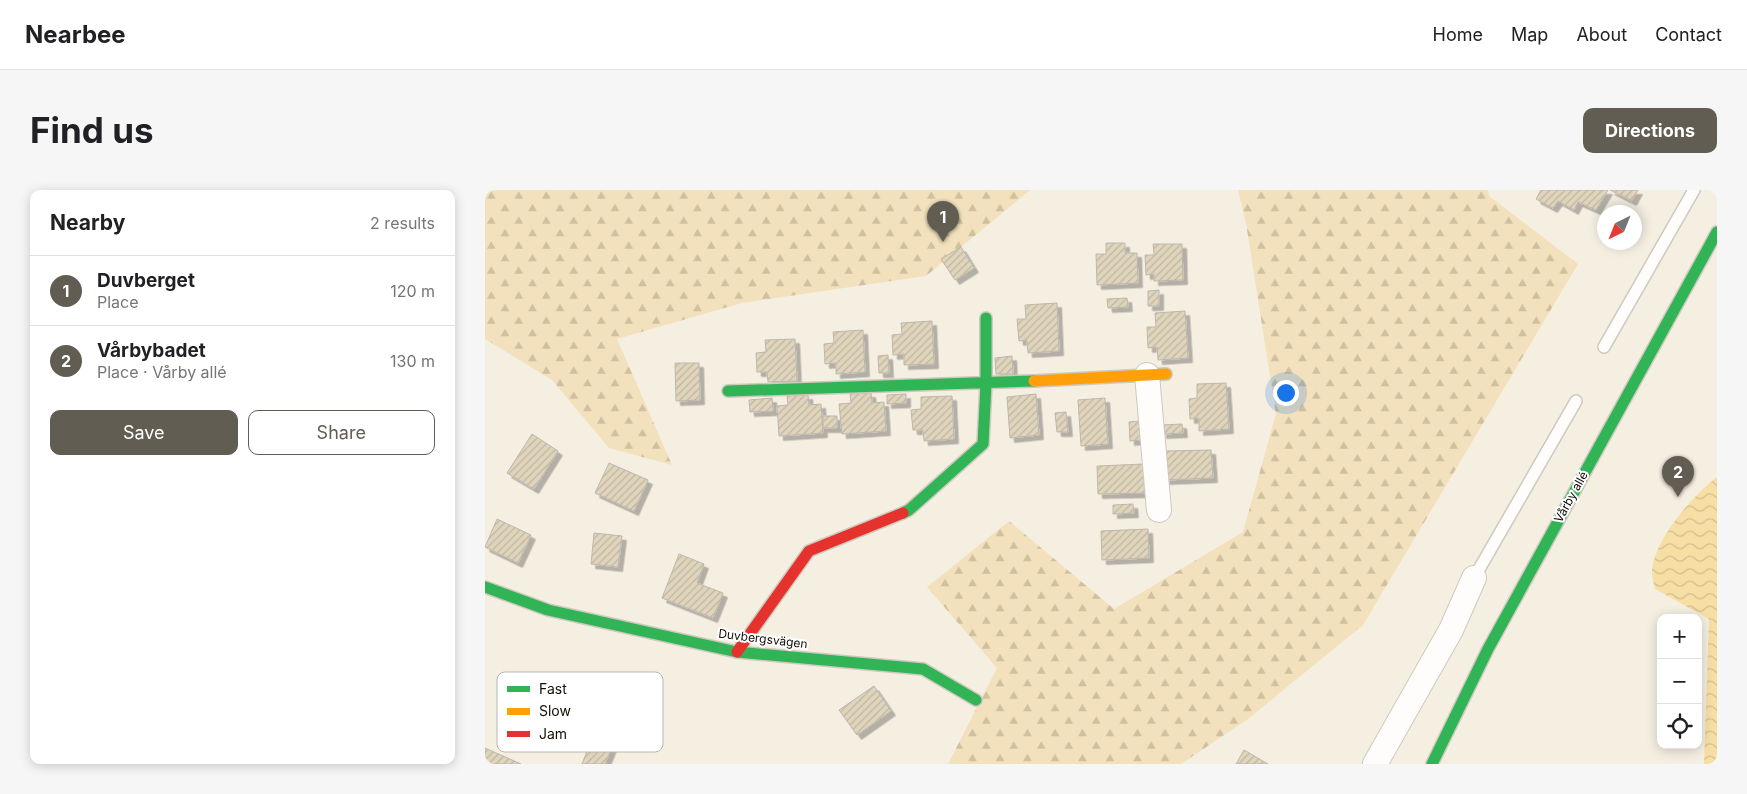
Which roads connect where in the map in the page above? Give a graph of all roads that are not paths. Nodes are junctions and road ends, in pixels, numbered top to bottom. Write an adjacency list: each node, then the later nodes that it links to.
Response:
1 (1694, 190): 4 (lane)
2 (1717, 232): 15 (street, Vårby allé)
3 (986, 318): 6 (street)
4 (1604, 347)
5 (1156, 374): 6 (street); 9 (street)
6 (986, 384): 7 (street); 12 (street)
7 (728, 391)
8 (1576, 401): 10 (lane)
9 (1159, 510)
10 (1474, 578): 14 (street)
11 (485, 587): 12 (street, Duvbergsvägen)
12 (737, 652): 13 (street, Duvbergsvägen)
13 (976, 700)
14 (1375, 764)
15 (1432, 764)

